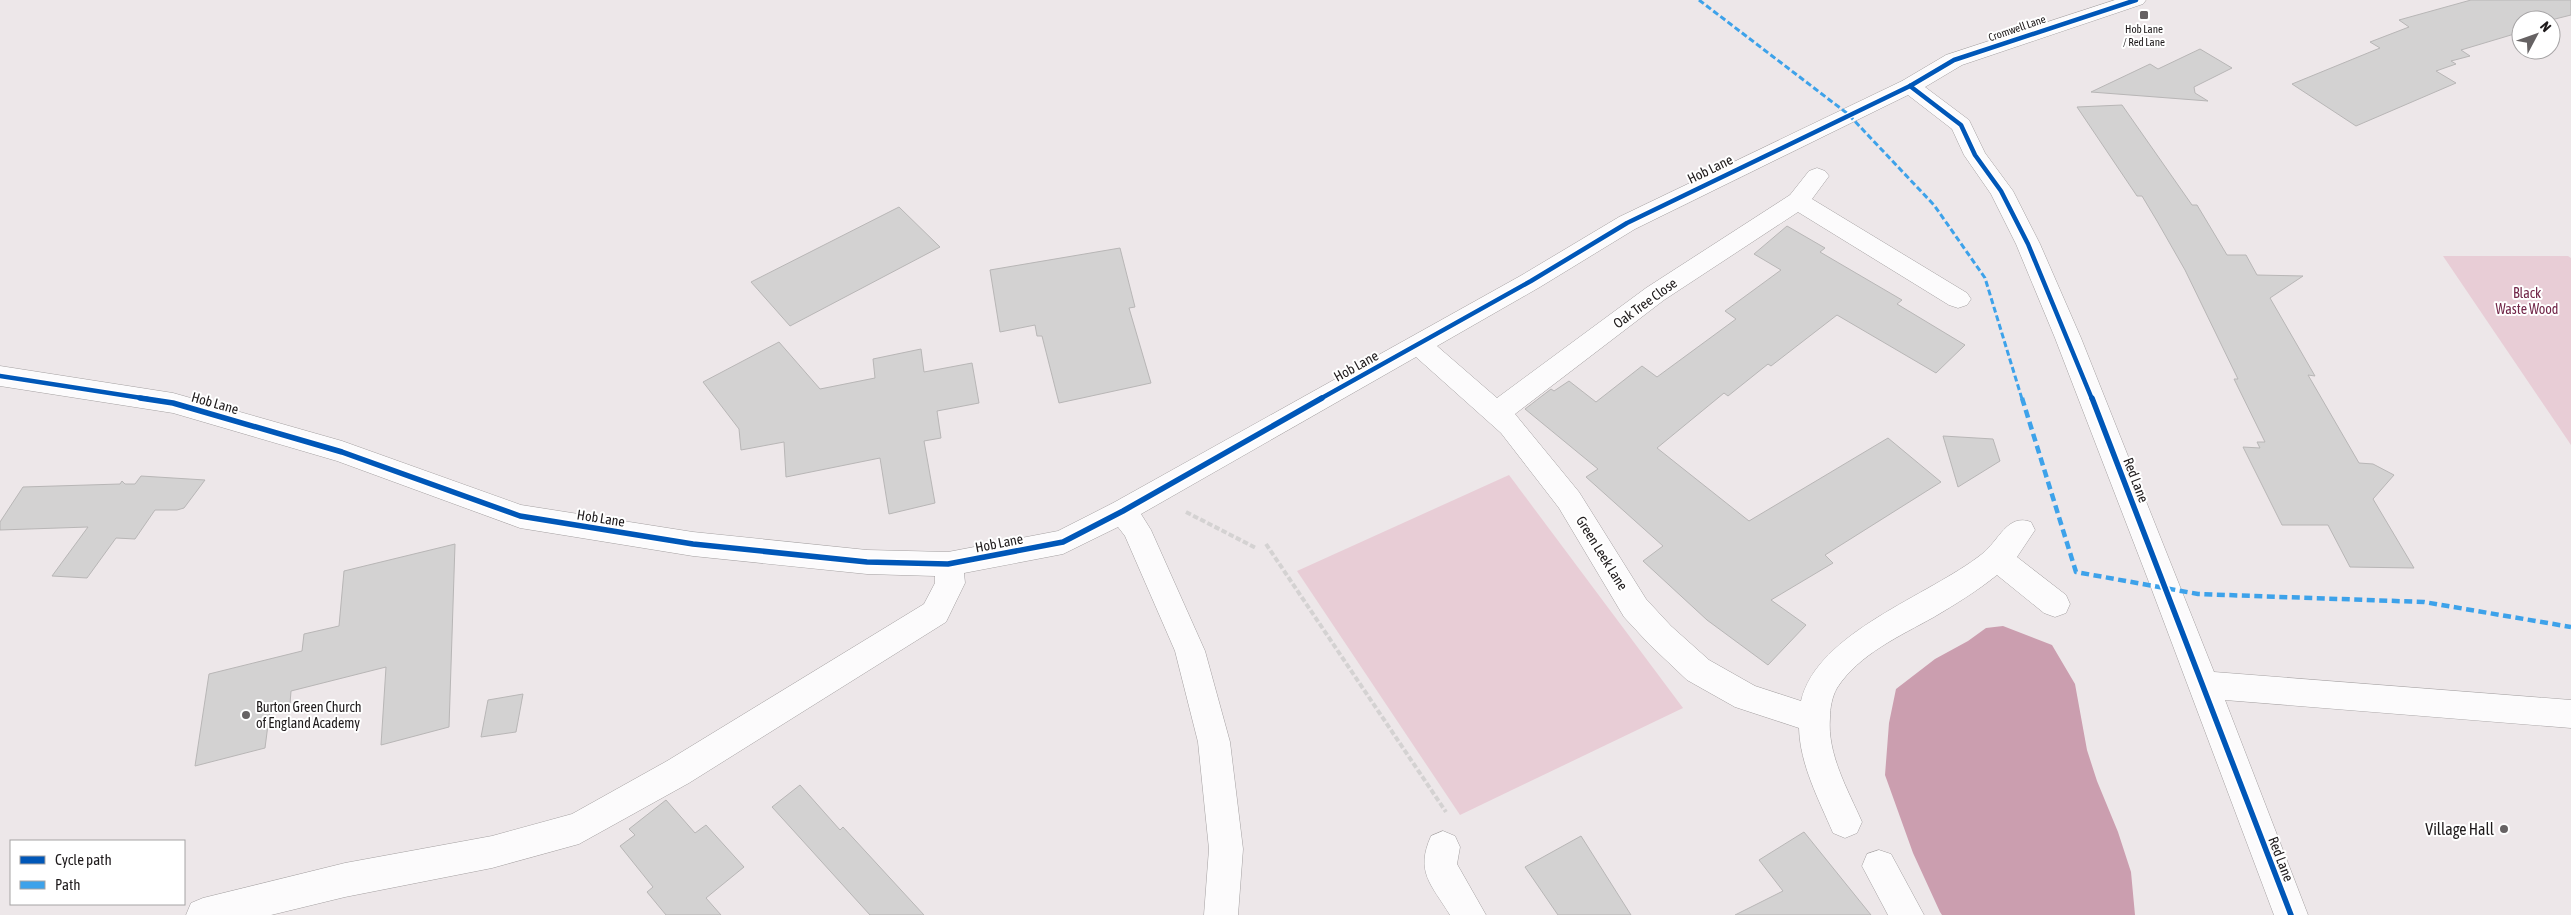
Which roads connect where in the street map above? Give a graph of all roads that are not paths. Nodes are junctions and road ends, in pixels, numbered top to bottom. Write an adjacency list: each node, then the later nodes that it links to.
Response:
1 (2136, 0): 2 (street, Cromwell Lane)
2 (1910, 86): 6 (street, Hob Lane); 14 (street, Red Lane)
3 (1817, 176): 4 (street, Oak Tree Close)
4 (1798, 201): 5 (street); 8 (street, Oak Tree Close)
5 (1958, 299)
6 (1419, 344): 8 (street, Green Leek Lane); 9 (street, Hob Lane)
7 (0, 376): 12 (street, Hob Lane)
8 (1497, 413): 16 (street, Green Leek Lane)
9 (1123, 511): 12 (street, Hob Lane); 21 (street)
10 (2021, 530): 11 (street)
11 (1998, 558): 13 (street); 16 (street)
12 (948, 564): 20 (street)
13 (2056, 604)
14 (2203, 685): 15 (street); 24 (street, Red Lane)
15 (2571, 714)
16 (1814, 719): 17 (street)
17 (1845, 822)
18 (1444, 847): 22 (street)
19 (1879, 866): 23 (street)
20 (204, 915)
21 (1221, 915)
22 (1470, 915)
23 (1907, 915)
24 (2291, 915)

